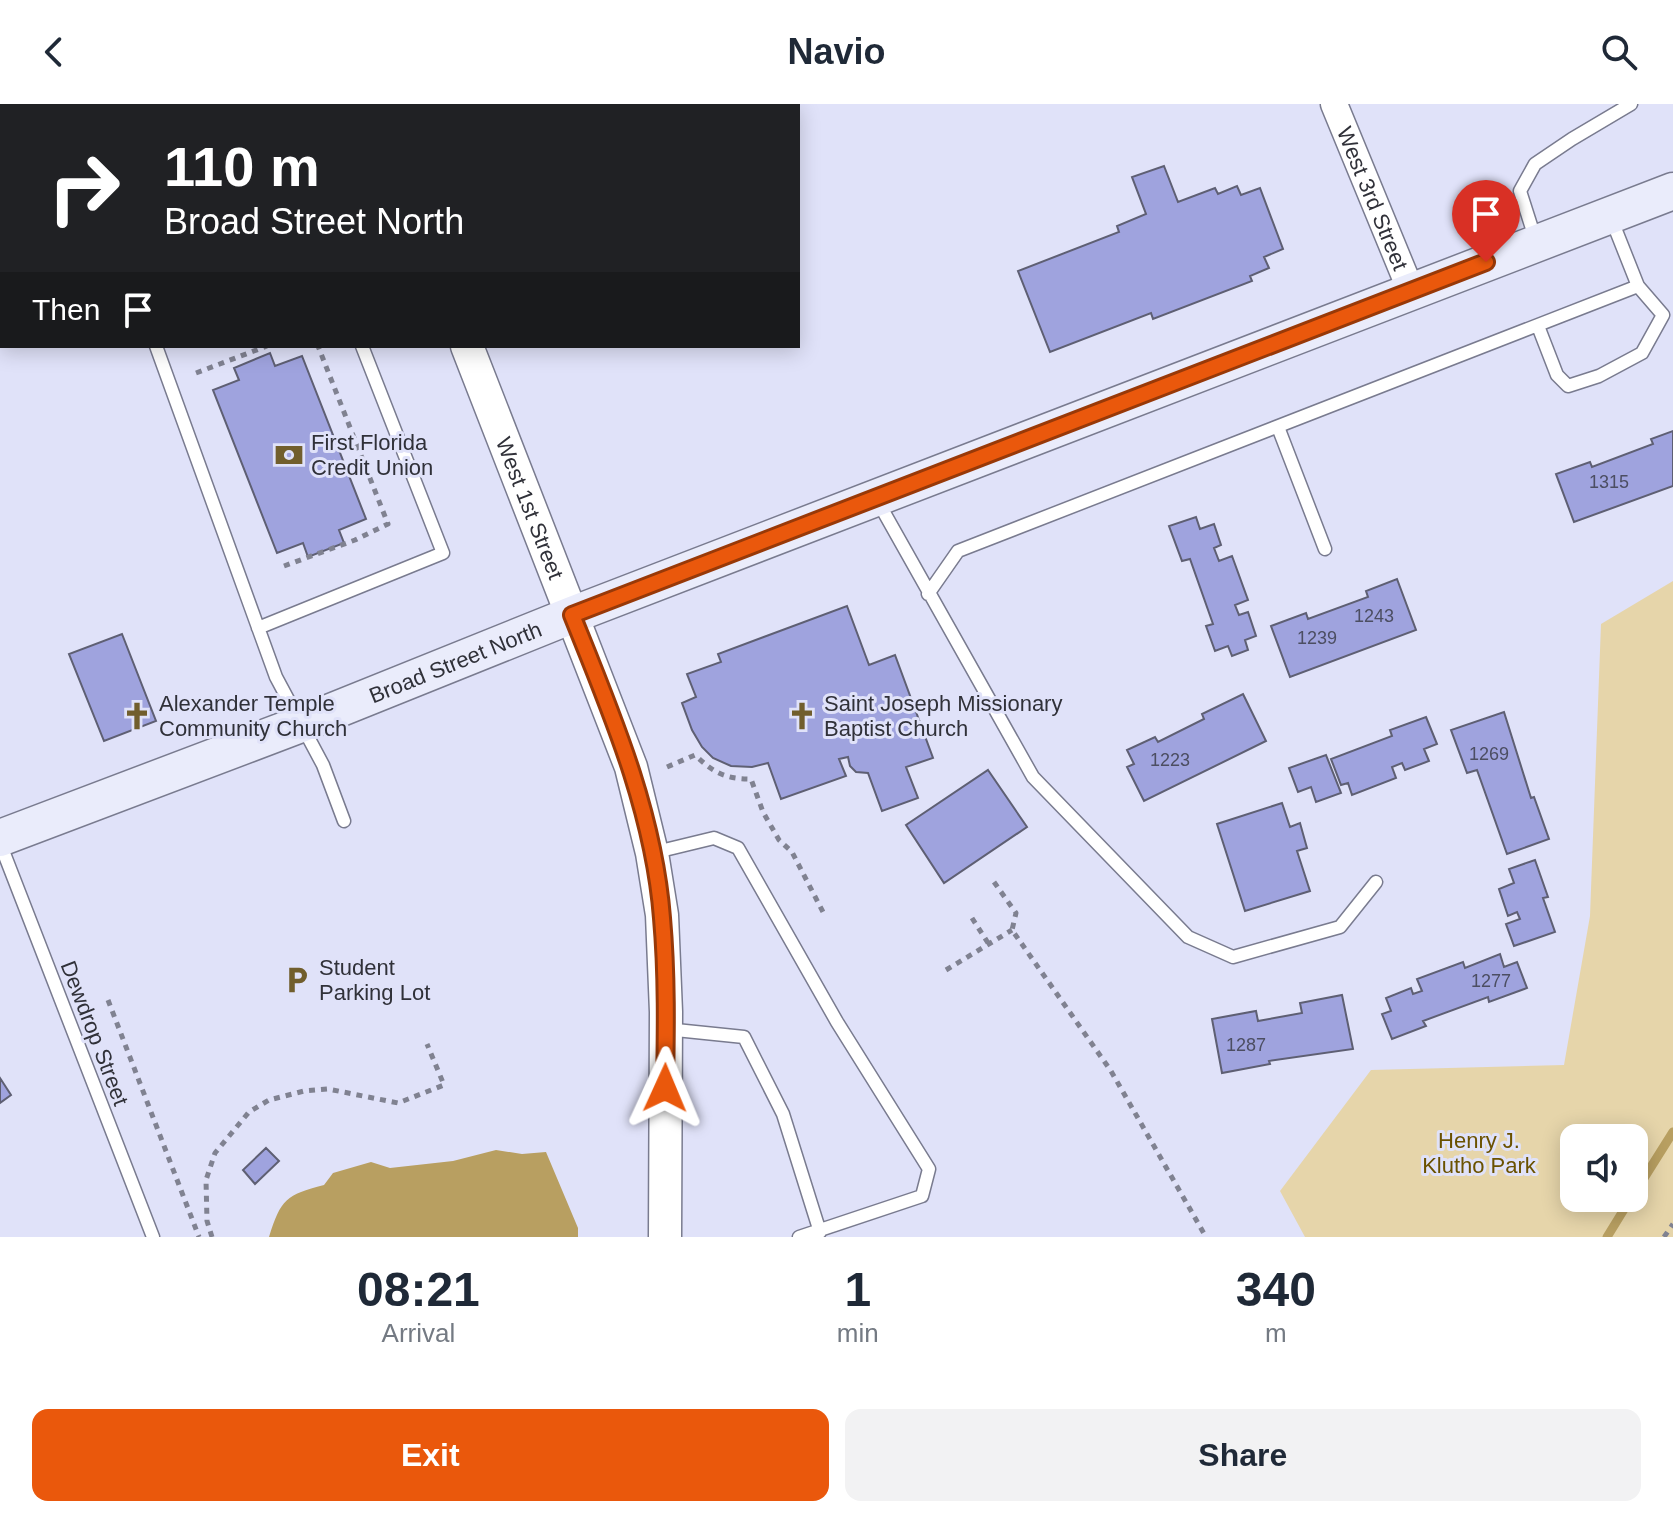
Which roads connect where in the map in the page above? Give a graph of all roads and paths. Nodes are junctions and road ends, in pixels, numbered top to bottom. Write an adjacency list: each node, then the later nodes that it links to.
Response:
1 (1334, 104): 7 (street, West 3rd Street)
2 (1631, 104): 5 (lane)
3 (1673, 191): 4 (main road, Broad Street North)
4 (1610, 215): 5 (main road, Broad Street North); 6 (lane)
5 (1536, 243): 7 (main road, Broad Street North)
6 (1638, 286): 8 (lane); 8 (lane)
7 (1411, 291): 16 (main road, Broad Street North)
8 (1538, 326): 15 (lane)
9 (157, 348): 21 (lane)
10 (262, 348): 14 (path)
11 (319, 348): 18 (path)
12 (363, 348): 21 (lane)
13 (468, 348): 20 (street, West 1st Street)
14 (196, 373)
15 (1278, 427): 17 (lane); 19 (lane)
16 (875, 497): 19 (lane); 20 (main road, Broad Street North)
17 (1325, 549)
18 (284, 566)
19 (928, 594): 28 (lane)
20 (572, 615): 22 (main road, Broad Street North); 26 (street, West 1st Street)
21 (258, 628): 22 (lane)
22 (301, 724): 24 (lane); 25 (main road, Broad Street North)
23 (667, 767): 29 (path)
24 (344, 821)
25 (0, 840): 39 (lane, Dewdrop Street)
26 (652, 853): 35 (street, West 1st Street); 38 (lane)
27 (994, 882): 31 (path)
28 (1376, 882)
29 (824, 914)
30 (972, 918): 32 (path)
31 (1012, 930): 32 (path); 44 (path)
32 (988, 943): 33 (path)
33 (946, 970)
34 (108, 1000): 40 (path)
35 (666, 1029): 38 (lane); 42 (street, West 1st Street)
36 (427, 1044): 41 (path)
37 (1673, 1224): 45 (path)
38 (820, 1232): 43 (lane)
39 (153, 1237)
40 (199, 1237)
41 (212, 1237)
42 (665, 1237)
43 (799, 1237)
44 (1206, 1237)
45 (1664, 1237)

